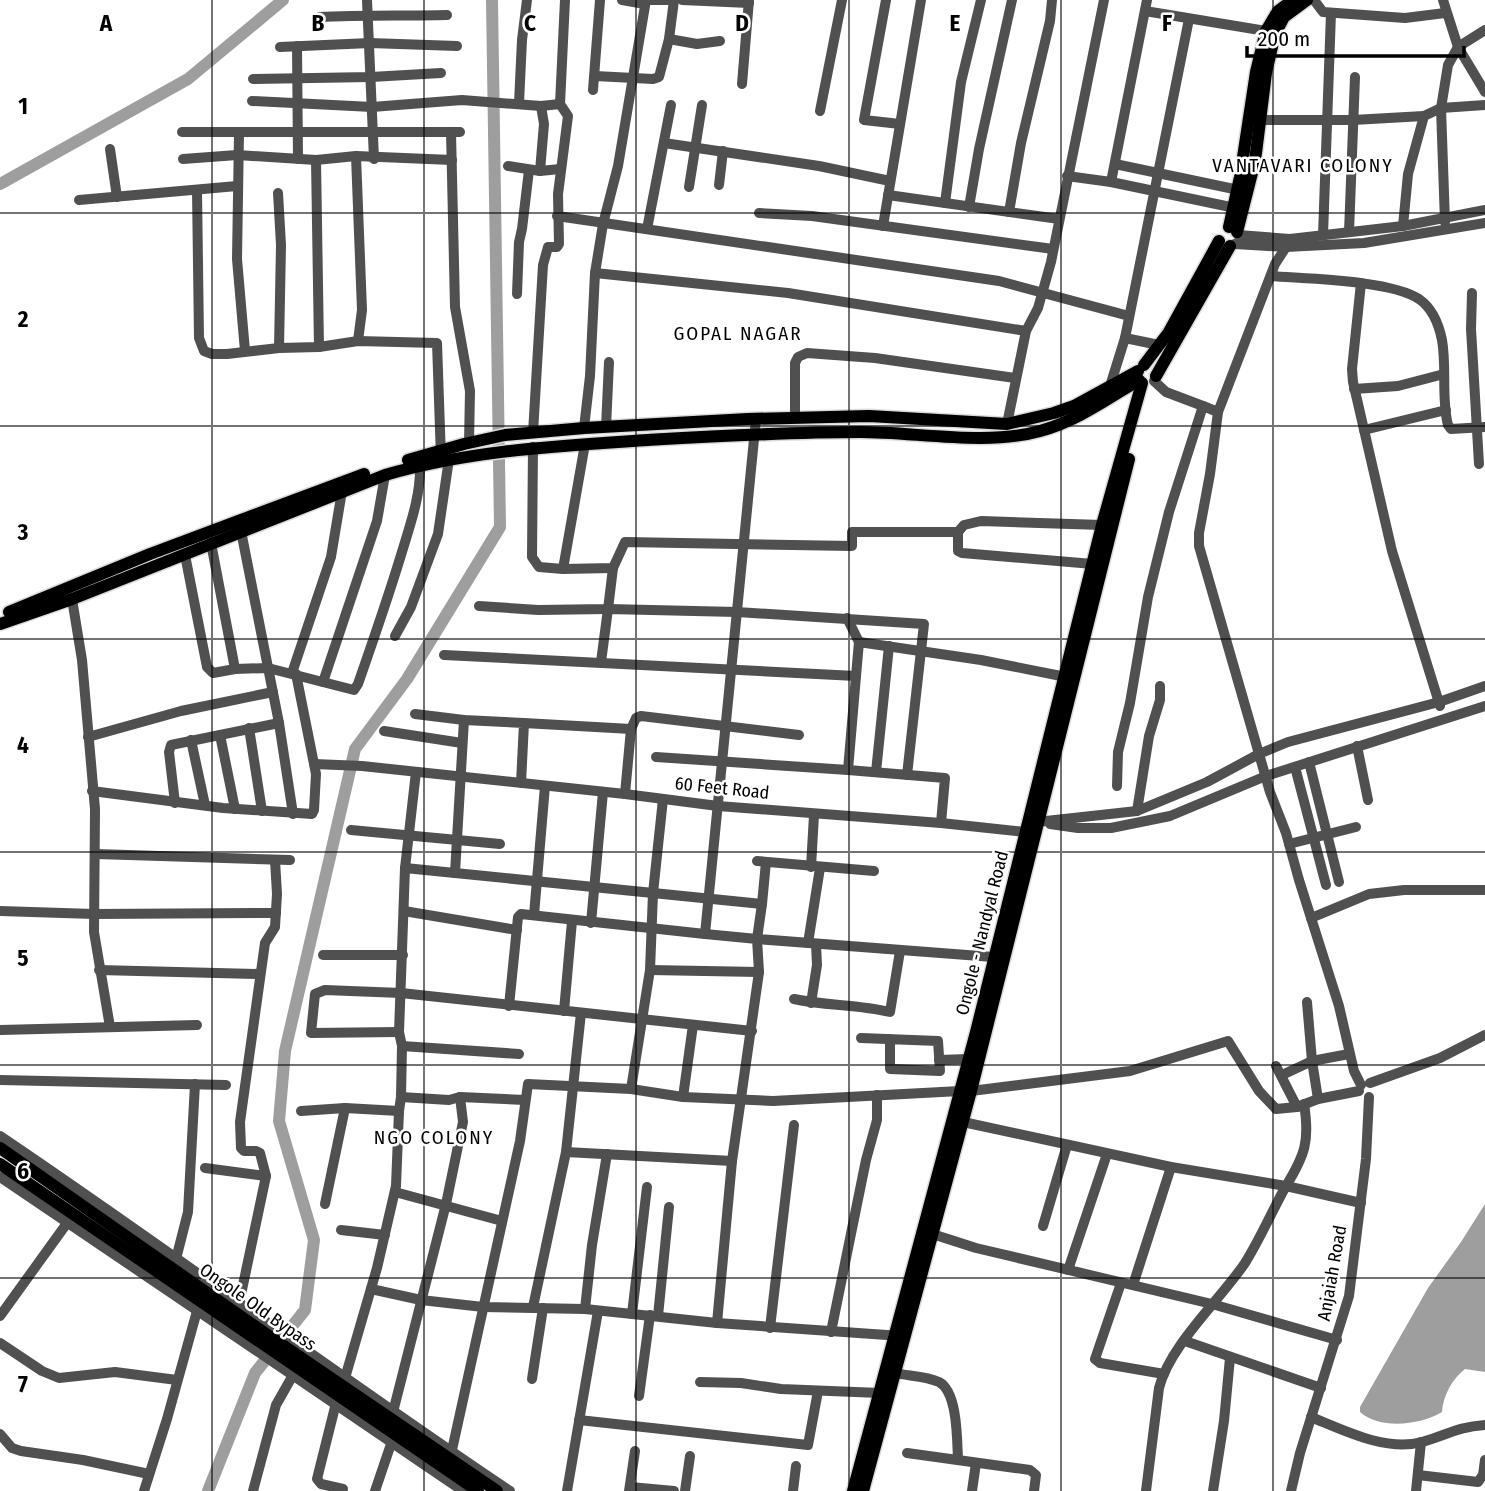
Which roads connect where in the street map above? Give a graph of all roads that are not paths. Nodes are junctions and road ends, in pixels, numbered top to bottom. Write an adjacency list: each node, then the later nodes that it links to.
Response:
1 (367, 0): 25 (street)
2 (527, 0): 50 (street)
3 (565, 0): 51 (street)
4 (600, 0): 39 (street)
5 (622, 0): 19 (street)
6 (668, 0): 19 (street)
7 (674, 0): 31 (street)
8 (682, 0): 21 (street)
9 (842, 0): 58 (street)
10 (886, 0): 63 (street)
11 (921, 0): 63 (street)
12 (981, 0): 97 (street)
13 (1013, 0): 98 (street)
14 (1052, 0): 101 (street)
15 (1104, 0): 84 (street)
16 (1307, 0): 60 (main road)
17 (1314, 0): 23 (street)
18 (1443, 0): 24 (street)
19 (646, 1): 41 (street)
20 (1291, 1): 30 (main road)
21 (749, 2): 45 (street)
22 (1146, 5): 28 (street); 79 (street)
23 (1331, 13): 24 (street); 61 (street)
24 (1446, 13): 37 (street)
25 (367, 14): 26 (street); 27 (street); 33 (street)
26 (447, 15)
27 (319, 17)
28 (1189, 19): 30 (street); 83 (street)
29 (1485, 30): 37 (street)
30 (1266, 31): 99 (main road)
31 (669, 39): 32 (street); 41 (street)
32 (720, 41)
33 (370, 43): 34 (street); 35 (street); 40 (street)
34 (297, 46): 36 (street); 43 (street)
35 (457, 46)
36 (280, 47)
37 (1458, 47): 47 (street); 57 (street)
38 (441, 73): 40 (street)
39 (596, 76): 41 (street); 46 (street)
40 (371, 77): 43 (street); 56 (street)
41 (632, 77): 107 (street)
42 (1355, 77): 62 (street)
43 (297, 78): 44 (street); 49 (street)
44 (253, 79)
45 (742, 84)
46 (593, 90)
47 (1485, 92)
48 (252, 101): 49 (street)
49 (296, 102): 56 (street); 64 (street)
50 (519, 103): 54 (street); 56 (street)
51 (559, 104): 54 (street); 81 (street)
52 (671, 105): 68 (street)
53 (1485, 105): 57 (street)
54 (541, 106): 82 (street)
55 (702, 106): 69 (street)
56 (372, 107): 65 (street)
57 (1441, 108): 59 (street); 105 (street)
58 (820, 111)
59 (1424, 116): 62 (street); 109 (street)
60 (1260, 120): 61 (street); 99 (main road)
61 (1328, 120): 62 (street); 112 (street)
62 (1353, 120): 111 (street)
63 (900, 124): 85 (street)
64 (298, 131): 65 (street); 67 (street); 75 (street)
65 (373, 131): 76 (street); 78 (street)
66 (183, 132): 67 (street)
67 (239, 134): 72 (street)
68 (664, 143): 69 (street); 110 (street)
69 (696, 148): 71 (street); 89 (street)
70 (110, 149): 95 (street)
71 (723, 151): 85 (street); 87 (street)
72 (237, 155): 74 (street); 75 (street); 88 (street)
73 (356, 156): 76 (street); 77 (street); 125 (street)
74 (183, 159)
75 (298, 159): 77 (street)
76 (374, 159): 78 (street)
77 (316, 160): 127 (street)
78 (452, 160): 150 (street)
79 (1115, 164): 83 (street); 86 (street)
80 (508, 166): 82 (street)
81 (561, 169): 82 (street); 103 (street)
82 (534, 170): 121 (street)
83 (1157, 173): 90 (street); 92 (street)
84 (1067, 176): 86 (street); 104 (street)
85 (890, 181): 94 (street)
86 (1111, 182): 92 (street)
87 (719, 185)
88 (237, 186): 91 (street); 129 (street)
89 (689, 187)
90 (1234, 188)
91 (197, 190): 95 (street); 129 (street)
92 (1153, 192): 99 (street); 122 (street)
93 (278, 193): 128 (street)
94 (888, 195): 97 (street); 108 (street)
95 (117, 197): 96 (street)
96 (79, 201)
97 (945, 203): 98 (street)
98 (969, 207): 101 (street)
99 (1238, 208): 113 (main road)
100 (1485, 210): 105 (street)
101 (1009, 212): 104 (street)
102 (759, 213): 108 (street)
103 (557, 216): 107 (street); 146 (street)
104 (1059, 219): 115 (street)
105 (1446, 223): 106 (street); 109 (street); 114 (street)
106 (1485, 223)
107 (603, 224): 110 (street); 116 (street)
108 (883, 226): 115 (street)
109 (1403, 226): 111 (street)
110 (646, 229): 119 (street)
111 (1349, 232): 112 (street)
112 (1323, 235): 114 (street)
113 (1232, 238): 114 (street); 126 (main road); 132 (main road)
114 (1286, 243): 117 (street)
115 (1054, 249): 119 (street)
116 (595, 272): 123 (street); 143 (street)
117 (1271, 276): 118 (street); 138 (street)
118 (1361, 283): 131 (street); 135 (street)
119 (1042, 293): 122 (street); 123 (street)
120 (1472, 293): 144 (street)
121 (517, 294)
122 (1129, 316): 124 (street)
123 (1026, 331): 133 (street)
124 (1125, 338): 126 (street); 134 (street)
125 (358, 341): 127 (street); 151 (street)
126 (1160, 345): 132 (main road)
127 (319, 347): 128 (street)
128 (279, 348): 129 (street)
129 (245, 352)
130 (609, 362): 142 (street)
131 (1444, 374): 135 (street); 137 (street)
132 (1146, 377): 134 (main road); 136 (street); 147 (main road); 156 (main road, Ongole - Nandyal Road); 183 (main road, Ongole - Nandyal Road)
133 (1015, 378): 139 (street); 141 (street)
134 (1111, 386): 141 (main road)
135 (1354, 389): 145 (street)
136 (1203, 406): 138 (street); 219 (street)
137 (1446, 410): 144 (street); 145 (street)
138 (1218, 412): 205 (street)
139 (795, 418): 140 (main road); 141 (main road)
140 (756, 419): 142 (main road); 147 (street)
141 (1007, 424)
142 (606, 427): 143 (main road)
143 (584, 428): 146 (main road)
144 (1481, 428): 153 (street)
145 (1364, 430): 188 (street)
146 (533, 433): 150 (main road)
147 (754, 433): 148 (main road); 160 (street)
148 (585, 444): 149 (main road); 164 (street)
149 (533, 447): 150 (main road); 164 (street)
150 (466, 448): 151 (main road)
151 (444, 456): 152 (main road); 169 (main road); 172 (street)
152 (420, 464): 154 (main road); 184 (street)
153 (1479, 464)
154 (385, 475): 155 (main road); 184 (street)
155 (342, 491): 157 (main road); 181 (street)
156 (1102, 525): 158 (street); 162 (main road, Ongole - Nandyal Road)
157 (242, 531): 159 (main road); 178 (street)
158 (958, 532): 160 (street); 162 (street)
159 (211, 543): 161 (main road); 179 (street)
160 (746, 543): 163 (street); 168 (street)
161 (185, 555): 165 (main road); 179 (street)
162 (1093, 564): 183 (main road, Ongole - Nandyal Road)
163 (613, 568): 164 (street); 167 (street)
164 (563, 569)
165 (72, 599): 171 (main road); 201 (street)
166 (479, 606): 167 (street)
167 (608, 609): 168 (street); 177 (street)
168 (737, 612): 170 (street); 180 (street)
169 (0, 615)
170 (847, 618): 173 (street); 175 (street)
171 (0, 624)
172 (395, 636)
173 (859, 642): 174 (street); 182 (street)
174 (888, 646): 175 (street); 213 (street)
175 (922, 650): 183 (street); 214 (street)
176 (444, 655): 177 (street)
177 (601, 662): 180 (street)
178 (268, 668): 179 (street); 181 (street); 187 (street)
179 (235, 669)
180 (731, 670): 182 (street); 195 (street)
181 (294, 673): 184 (street); 209 (street)
182 (856, 677): 211 (street)
183 (1068, 677): 234 (main road, Ongole - Nandyal Road)
184 (323, 682)
185 (1160, 686): 230 (street)
186 (1485, 687): 188 (street)
187 (273, 692): 193 (street); 201 (street)
188 (1439, 702): 191 (street); 205 (street)
189 (1485, 706): 191 (street)
190 (415, 714): 192 (street)
191 (1444, 719): 204 (street)
192 (464, 720): 194 (street); 203 (street)
193 (279, 723): 196 (street); 231 (street)
194 (524, 723): 197 (street); 217 (street)
195 (725, 725): 197 (street); 200 (street); 207 (street)
196 (248, 728): 199 (street); 229 (street)
197 (631, 729): 222 (street)
198 (384, 731): 203 (street)
199 (220, 735): 202 (street); 228 (street)
200 (799, 735)
201 (88, 737): 220 (street)
202 (191, 740): 225 (street); 226 (street)
203 (462, 743): 216 (street)
204 (1357, 746): 208 (street); 224 (street)
205 (1259, 754): 215 (street); 230 (street)
206 (656, 757): 207 (street)
207 (722, 761): 211 (street); 227 (street)
208 (1309, 762): 210 (street); 237 (street)
209 (314, 764): 212 (street, 60 Feet Road); 231 (street)
210 (1295, 767): 215 (street); 239 (street)
211 (848, 770): 213 (street)
212 (415, 772): 216 (street, 60 Feet Road); 238 (street)
213 (876, 772): 214 (street)
214 (907, 775): 233 (street)
215 (1266, 776): 234 (street); 242 (street)
216 (460, 777): 217 (street, 60 Feet Road); 240 (street)
217 (521, 783): 218 (street, 60 Feet Road)
218 (545, 786): 221 (street, 60 Feet Road); 250 (street)
219 (1117, 786)
220 (92, 791): 225 (street); 243 (street)
221 (604, 792): 222 (street, 60 Feet Road); 253 (street)
222 (625, 794): 223 (street, 60 Feet Road)
223 (663, 799): 227 (street, 60 Feet Road); 255 (street)
224 (1368, 800)
225 (175, 803): 226 (street)
226 (205, 805): 228 (street)
227 (718, 806): 232 (street, 60 Feet Road); 256 (street)
228 (235, 809): 229 (street)
229 (262, 811): 231 (street)
230 (1136, 811): 234 (street)
231 (293, 814)
232 (814, 815): 233 (street, 60 Feet Road); 246 (street)
233 (941, 822): 234 (street, 60 Feet Road)
234 (1031, 827): 274 (main road, Ongole - Nandyal Road); 293 (main road, Ongole - Nandyal Road)
235 (1356, 827): 237 (street)
236 (351, 830): 238 (street)
237 (1327, 834): 239 (street); 251 (street)
238 (407, 837): 240 (street); 247 (street)
239 (1313, 838): 242 (street); 252 (street)
240 (457, 840): 241 (street); 249 (street)
241 (500, 844)
242 (1289, 844): 263 (street)
243 (96, 854): 244 (street); 261 (street)
244 (275, 860): 245 (street); 260 (street)
245 (290, 860)
246 (815, 867): 248 (street); 257 (street); 270 (street)
247 (405, 868): 249 (street); 259 (street)
248 (874, 871)
249 (455, 873): 250 (street)
250 (537, 880): 253 (street); 262 (street)
251 (1339, 882)
252 (1326, 885)
253 (595, 886): 255 (street); 265 (street)
254 (1485, 890): 263 (street)
255 (653, 893): 256 (street); 266 (street)
256 (709, 899): 257 (street); 268 (street)
257 (762, 904): 269 (street)
258 (0, 911): 261 (street)
259 (404, 911): 267 (street); 273 (street)
260 (276, 912): 261 (street); 278 (street)
261 (94, 914): 275 (street)
262 (534, 915): 264 (street); 267 (street)
263 (1311, 918): 300 (street)
264 (572, 921): 265 (street); 284 (street)
265 (591, 923): 266 (street)
266 (651, 929): 268 (street); 276 (street)
267 (517, 930): 283 (street)
268 (705, 934): 269 (street)
269 (757, 939): 270 (street); 277 (street)
270 (812, 944): 271 (street); 282 (street)
271 (900, 951): 274 (street); 282 (street)
272 (323, 955): 273 (street)
273 (403, 955): 279 (street)
274 (993, 957): 293 (main road, Ongole - Nandyal Road)
275 (99, 970): 278 (street); 289 (street)
276 (650, 970): 277 (street); 286 (street)
277 (758, 972): 291 (street)
278 (260, 974): 334 (street)
279 (401, 993): 283 (street); 292 (street); 292 (street)
280 (794, 999): 282 (street)
281 (1307, 1002): 303 (street)
282 (811, 1003)
283 (509, 1006): 284 (street)
284 (564, 1012): 285 (street)
285 (581, 1013): 286 (street); 307 (street)
286 (641, 1018): 287 (street); 308 (street)
287 (693, 1024): 291 (street); 314 (street)
288 (197, 1025): 289 (street)
289 (110, 1027): 290 (street)
290 (0, 1030)
291 (752, 1031): 317 (street)
292 (399, 1032): 298 (street)
293 (981, 1033): 301 (main road, Ongole - Nandyal Road); 310 (main road, Ongole - Nandyal Road)
294 (1485, 1035): 309 (street)
295 (861, 1038): 296 (street)
296 (890, 1039): 302 (street); 302 (street)
297 (1485, 1042): 309 (street)
298 (402, 1046): 299 (street); 312 (street)
299 (519, 1054)
300 (1349, 1054): 303 (street); 309 (street)
301 (968, 1059): 302 (street); 310 (main road, Ongole - Nandyal Road)
302 (939, 1060)
303 (1312, 1061): 315 (street); 318 (street)
304 (0, 1080): 305 (street)
305 (195, 1084): 306 (street); 349 (street)
306 (226, 1084)
307 (573, 1086): 308 (street); 316 (street); 327 (street)
308 (631, 1089): 314 (street)
309 (1367, 1089): 315 (street); 339 (street, Anjaiah Road)
310 (965, 1091): 311 (street); 318 (street); 322 (main road, Ongole - Nandyal Road); 347 (main road, Ongole - Nandyal Road)
311 (877, 1095): 317 (street); 366 (street)
312 (401, 1097): 313 (street); 321 (street)
313 (460, 1097): 316 (street); 341 (street)
314 (683, 1097): 317 (street)
315 (1318, 1099): 318 (street)
316 (525, 1100): 344 (street)
317 (742, 1100): 330 (street)
318 (1301, 1106): 336 (street)
319 (345, 1108): 320 (street); 321 (street); 340 (street)
320 (301, 1111)
321 (399, 1111): 338 (street)
322 (962, 1122): 325 (street); 347 (main road, Ongole - Nandyal Road)
323 (794, 1125): 365 (street)
324 (0, 1136): 349 (street)
325 (1068, 1145): 329 (street); 345 (street)
326 (0, 1149): 368 (main road, Ongole Old Bypass)
327 (566, 1152): 328 (street); 357 (street)
328 (607, 1154): 330 (street); 358 (street)
329 (1107, 1154): 332 (street); 350 (street)
330 (732, 1161): 364 (street)
331 (0, 1164): 343 (main road, Ongole Old Bypass)
332 (1171, 1167): 336 (street); 351 (street)
333 (205, 1168): 334 (street)
334 (266, 1176): 354 (street)
335 (0, 1177): 343 (street)
336 (1286, 1186): 339 (street); 355 (street)
337 (647, 1187): 361 (street)
338 (395, 1192): 341 (street); 348 (street)
339 (1361, 1203): 369 (street, Anjaiah Road)
340 (324, 1204)
341 (446, 1204): 344 (street); 353 (street)
342 (669, 1207): 362 (street)
343 (70, 1219): 359 (street); 363 (street); 368 (main road, Ongole Old Bypass)
344 (502, 1220): 356 (street)
345 (1043, 1226)
346 (341, 1230): 348 (street)
347 (928, 1233): 350 (street); 367 (main road, Ongole - Nandyal Road)
348 (385, 1235): 352 (street)
349 (176, 1259): 354 (street)
350 (1068, 1270): 351 (street)
351 (1127, 1284): 355 (street); 375 (street)
352 (371, 1289): 353 (street); 376 (street)
353 (421, 1300): 356 (street); 385 (street)
354 (239, 1304): 368 (street)
355 (1212, 1304): 369 (street); 370 (street)
356 (483, 1307): 357 (street); 392 (street)
357 (538, 1307): 358 (street); 377 (street)
358 (586, 1309): 360 (street)
359 (197, 1311): 368 (street); 378 (street)
360 (598, 1311): 361 (street); 387 (street)
361 (632, 1314): 362 (street)
362 (654, 1316): 364 (street); 383 (street)
363 (0, 1317)
364 (717, 1324): 365 (street)
365 (770, 1328): 366 (street)
366 (831, 1332): 367 (street)
367 (900, 1336): 374 (main road, Ongole - Nandyal Road); 382 (main road, Ongole - Nandyal Road)
368 (263, 1338): 373 (main road, Ongole Old Bypass); 373 (street)
369 (1337, 1340): 380 (street, Anjaiah Road)
370 (1185, 1341): 372 (street); 375 (street)
371 (0, 1343): 378 (street)
372 (1230, 1358): 380 (street); 421 (street)
373 (293, 1362): 376 (street); 384 (street); 406 (street); 409 (main road, Ongole Old Bypass); 410 (main road, Ongole Old Bypass)
374 (895, 1373): 396 (street); 417 (main road, Ongole - Nandyal Road)
375 (1164, 1374): 420 (street)
376 (345, 1378): 385 (street)
377 (532, 1379)
378 (177, 1380): 400 (street)
379 (700, 1382): 381 (street)
380 (1321, 1388): 386 (street, Anjaiah Road)
381 (818, 1391): 382 (street); 387 (street)
382 (880, 1393): 416 (main road, Ongole - Nandyal Road)
383 (639, 1396)
384 (336, 1403): 390 (street); 403 (street)
385 (393, 1412): 392 (street)
386 (1311, 1417): 391 (street); 422 (street, Anjaiah Road)
387 (579, 1420): 412 (street)
388 (1485, 1425): 391 (street)
389 (0, 1434): 400 (street)
390 (392, 1441): 407 (street); 408 (street)
391 (1421, 1442): 401 (street)
392 (452, 1450): 411 (street)
393 (635, 1451): 404 (street)
394 (908, 1453): 396 (street)
395 (690, 1456): 414 (street)
396 (958, 1460): 398 (street)
397 (1485, 1460): 402 (street)
398 (976, 1463): 418 (street); 419 (street)
399 (796, 1466): 415 (street)
400 (149, 1474): 405 (street)
401 (1418, 1475): 402 (street); 423 (street)
402 (1483, 1481)
403 (343, 1489)
404 (629, 1489): 413 (street)
405 (144, 1491)
406 (253, 1491)
407 (375, 1491)
408 (463, 1491)
409 (478, 1491)
410 (497, 1491)
411 (510, 1491)
412 (567, 1491)
413 (674, 1491)
414 (685, 1491)
415 (793, 1491)
416 (853, 1491)
417 (863, 1491)
418 (972, 1491)
419 (1034, 1491)
420 (1146, 1491)
421 (1213, 1491)
422 (1291, 1491)
423 (1416, 1491)

